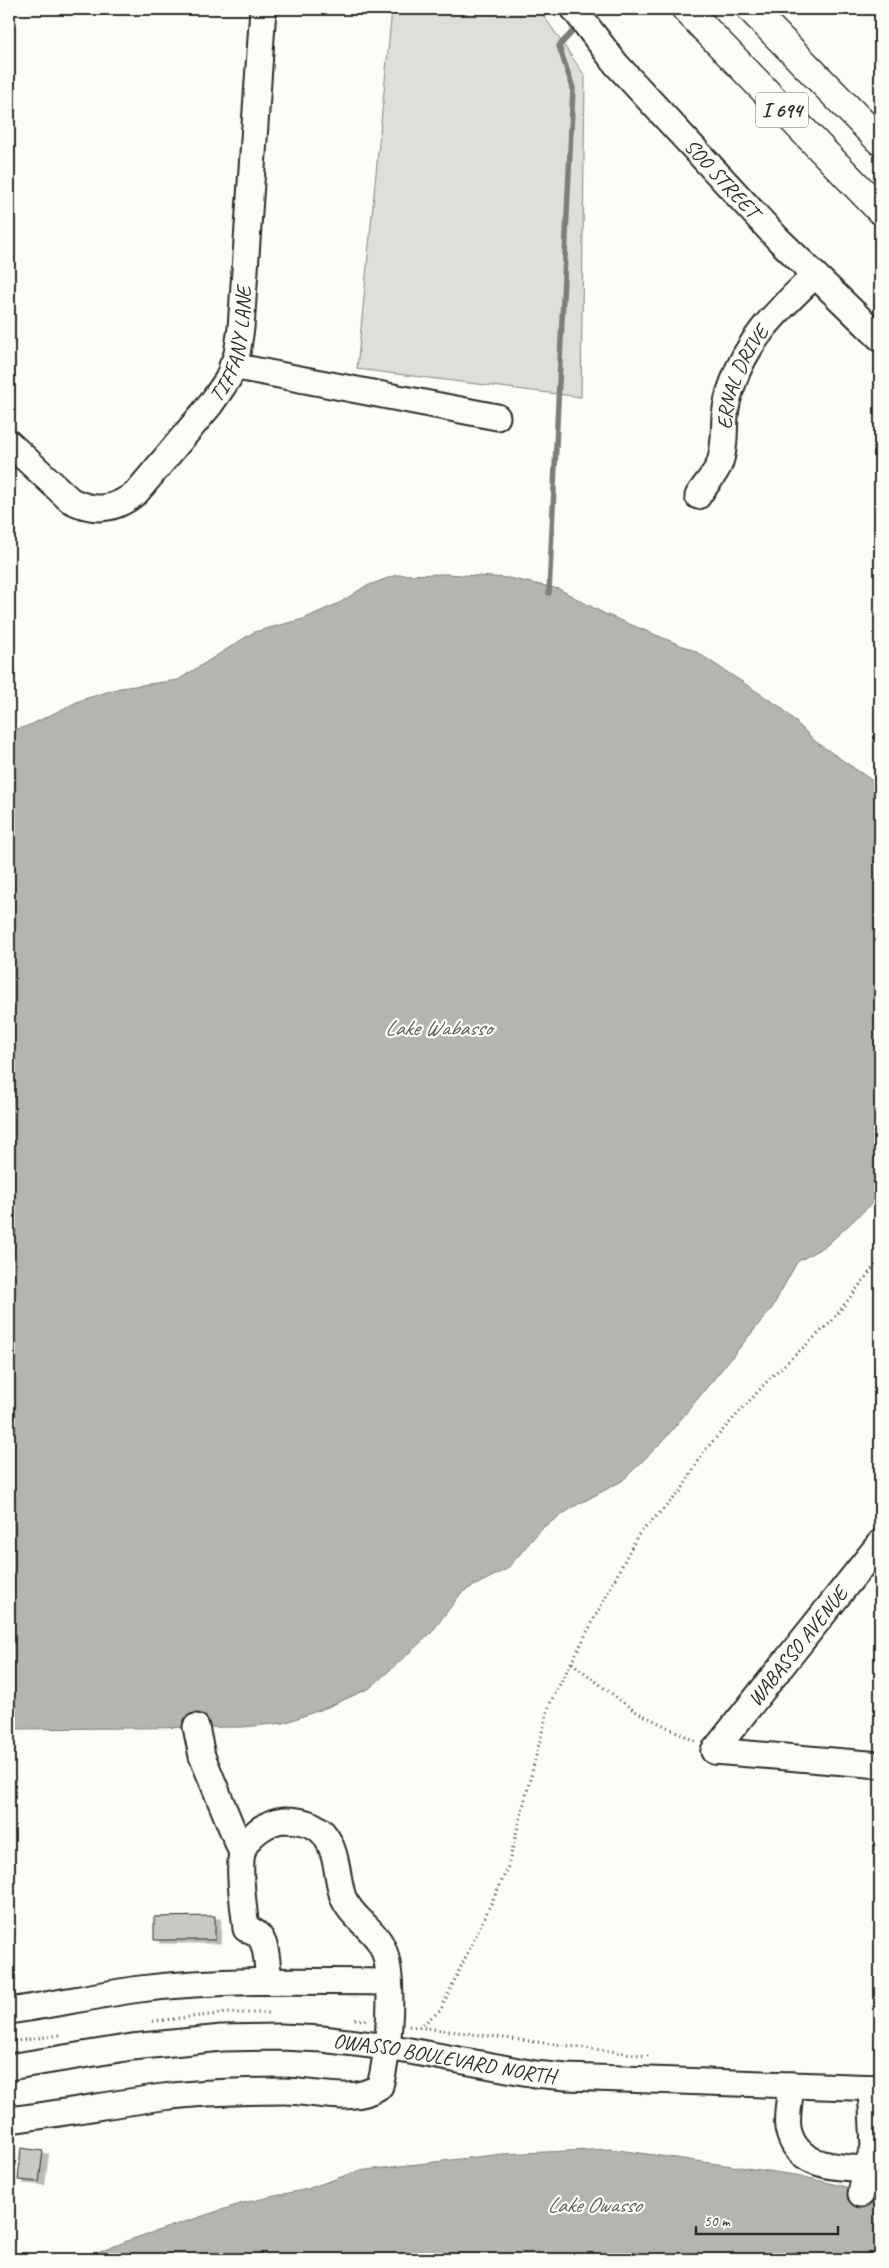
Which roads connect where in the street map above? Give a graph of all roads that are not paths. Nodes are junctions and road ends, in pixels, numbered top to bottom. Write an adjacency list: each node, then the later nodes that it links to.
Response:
1 (263, 9): 9 (street, TIFFANY LANE)
2 (574, 9): 7 (street, SOO STREET)
3 (686, 9): 6 (highway, I 694)
4 (751, 9): 5 (highway, I 694)
5 (880, 141)
6 (880, 210)
7 (815, 275): 8 (street, SOO STREET); 12 (street, ERNAL DRIVE)
8 (880, 338)
9 (232, 366): 10 (street); 11 (street, TIFFANY LANE)
10 (496, 417)
11 (9, 443)
12 (698, 496)
13 (880, 1542): 15 (street, WABASSO AVENUE)
14 (196, 1726): 16 (street)
15 (880, 1766)
16 (242, 1863): 17 (street); 18 (street)
17 (269, 1980): 18 (street); 19 (street)
18 (389, 1982): 20 (street)
19 (9, 2011)
20 (388, 2047): 21 (street, OWASSO BOULEVARD NORTH); 22 (street, OWASSO BOULEVARD NORTH); 24 (street)
21 (9, 2067)
22 (791, 2086): 23 (street, OWASSO BOULEVARD NORTH); 25 (street)
23 (876, 2088): 25 (street)
24 (9, 2120)
25 (866, 2170): 26 (street)
26 (860, 2194)

